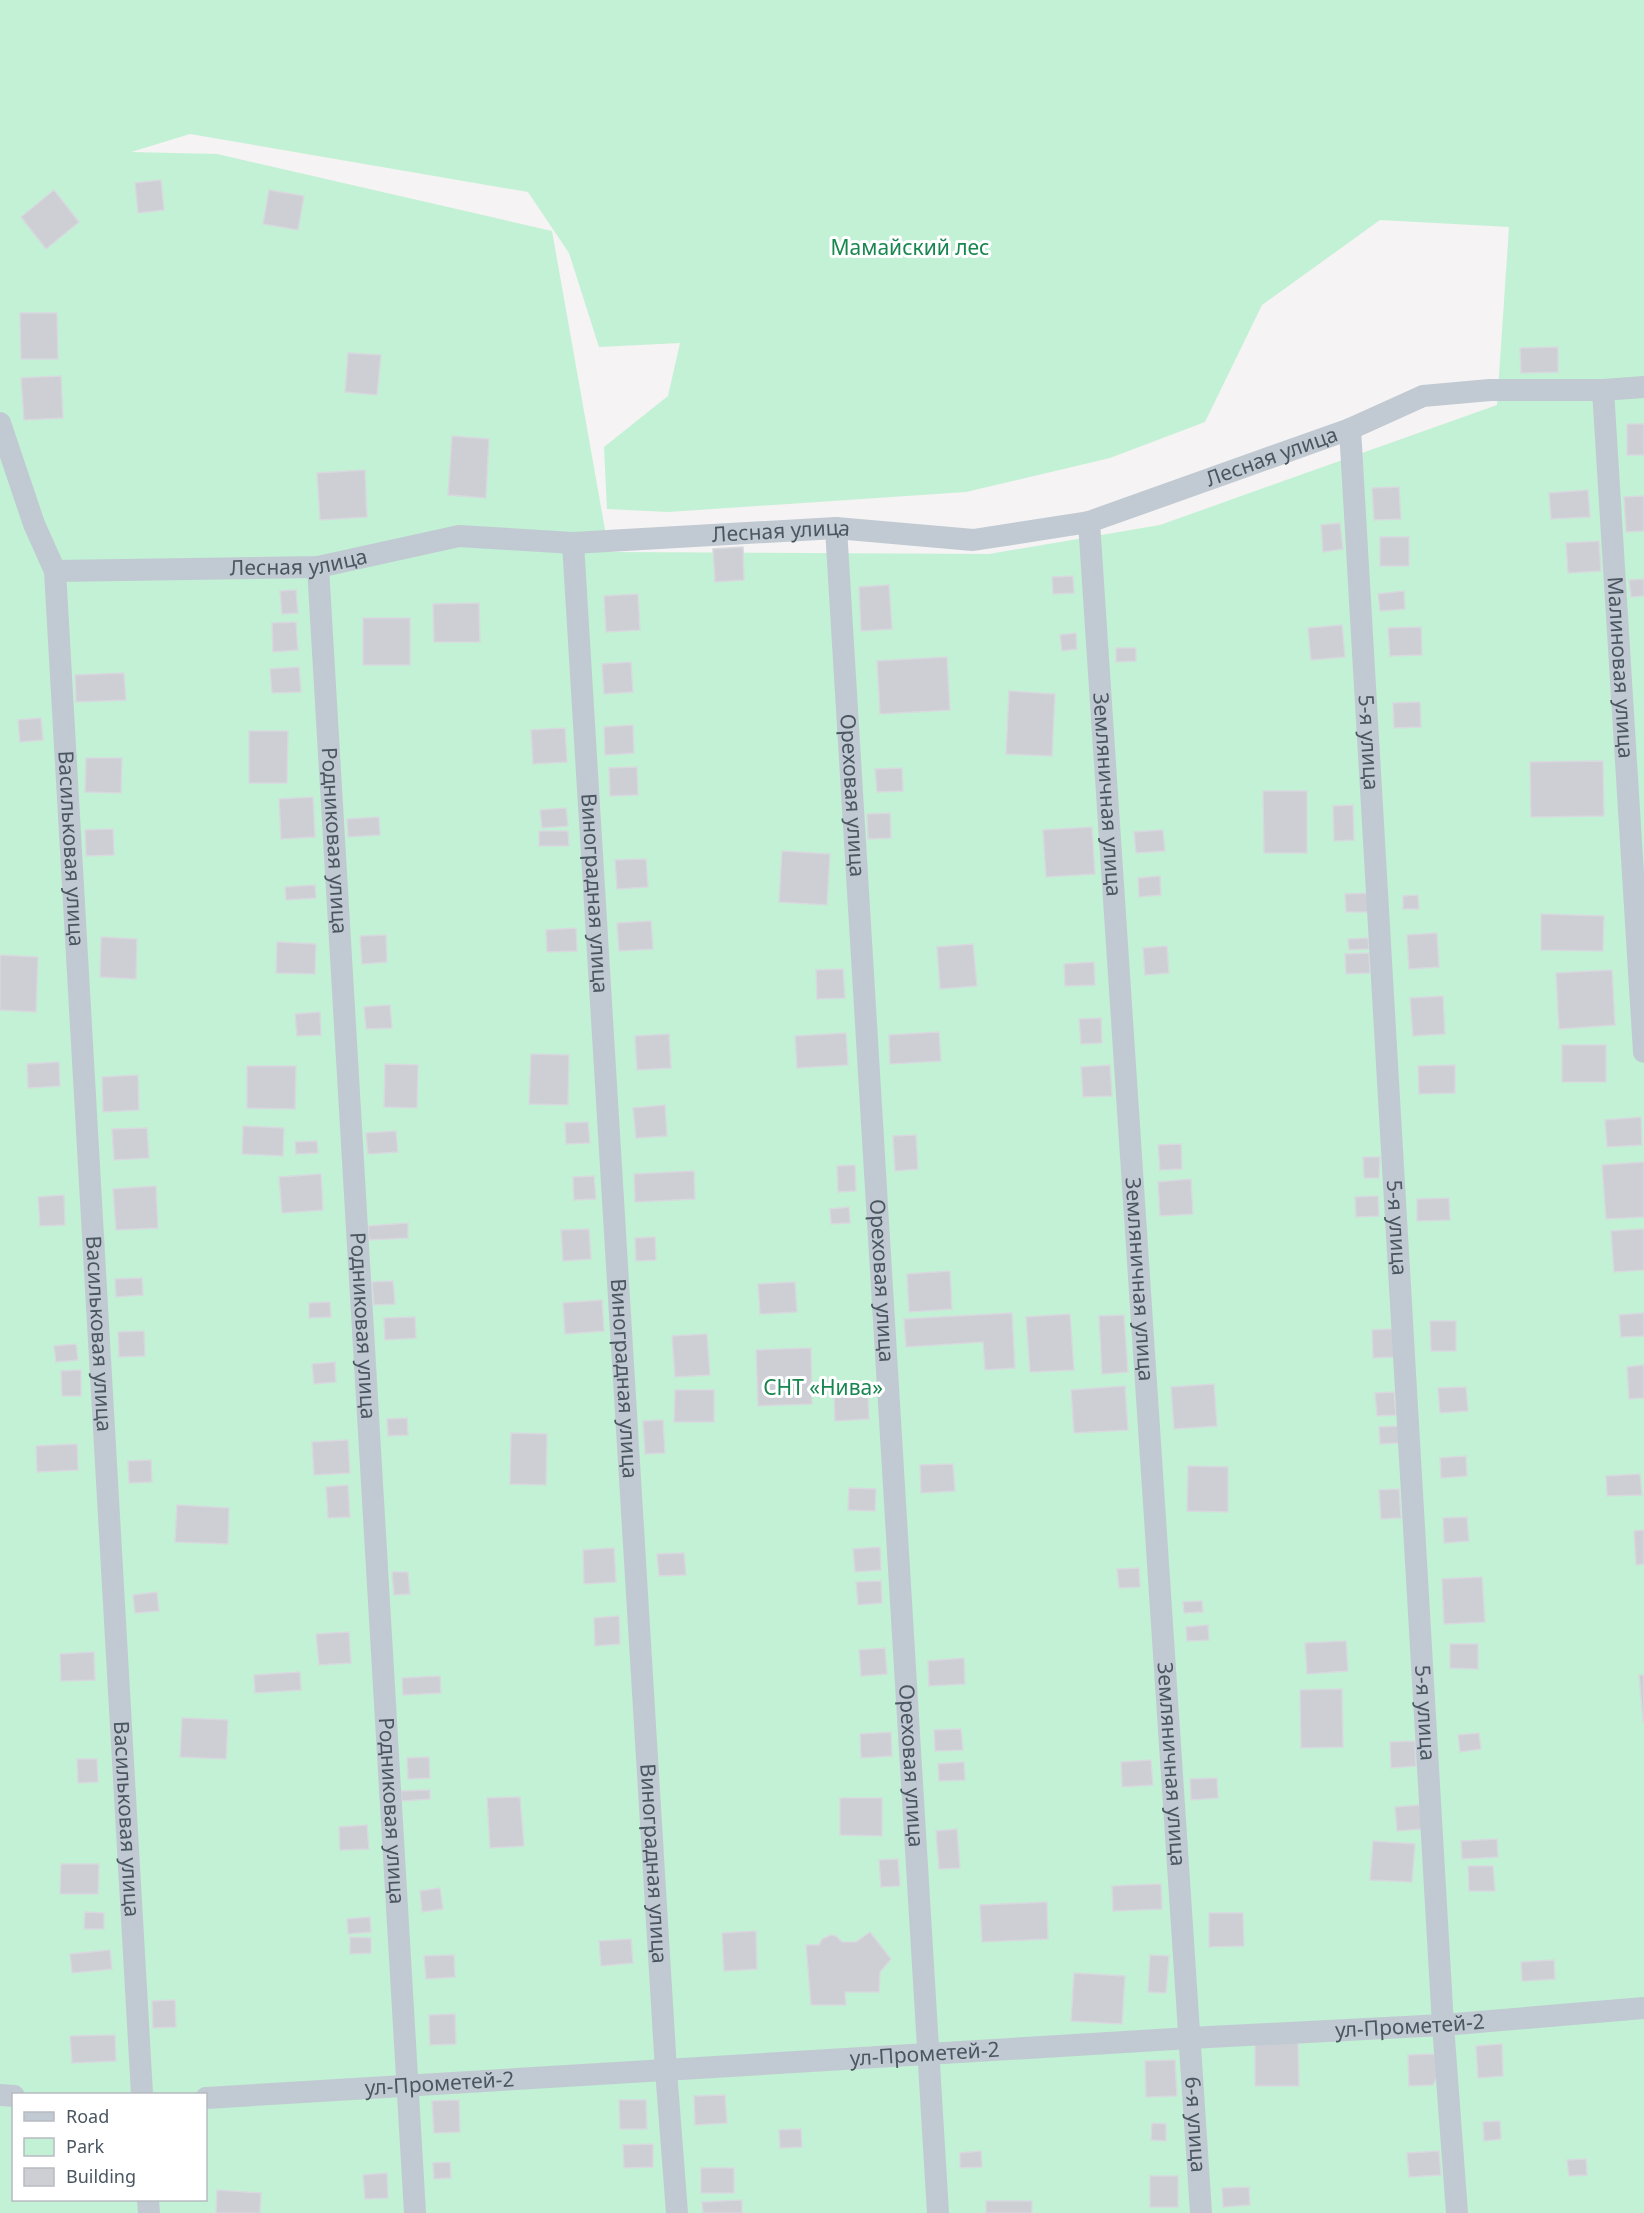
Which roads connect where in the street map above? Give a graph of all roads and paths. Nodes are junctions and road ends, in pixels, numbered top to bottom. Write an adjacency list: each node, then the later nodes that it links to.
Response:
1 (1644, 387): 2 (street, Лесная улица)
2 (1603, 390): 4 (street, Лесная улица); 10 (street, Малиновая улица)
3 (0, 423): 9 (street)
4 (1350, 429): 5 (street, Лесная улица); 12 (street, 5-я улица)
5 (1089, 522): 6 (street, Лесная улица); 13 (street, Земляничная улица)
6 (836, 528): 7 (street, Лесная улица); 14 (street, Ореховая улица)
7 (573, 543): 8 (street, Лесная улица); 15 (street, Виноградная улица)
8 (318, 567): 9 (street, Лесная улица); 16 (street, Родниковая улица)
9 (55, 571): 17 (street, Васильковая улица)
10 (1644, 1052)
11 (1644, 2008): 12 (street, ул-Прометей-2)
12 (1443, 2025): 13 (street, ул-Прометей-2); 23 (street, 5-я улица)
13 (1190, 2038): 14 (street, ул-Прометей-2); 22 (street, 6-я улица)
14 (929, 2054): 15 (street, ул-Прометей-2); 21 (street, Ореховая улица)
15 (666, 2070): 16 (street, ул-Прометей-2); 20 (street, Виноградная улица)
16 (407, 2086): 18 (street, ул-Прометей-2); 19 (street, Родниковая улица)
17 (142, 2093)
18 (207, 2098)
19 (415, 2213)
20 (677, 2213)
21 (938, 2213)
22 (1201, 2213)
23 (1457, 2213)

